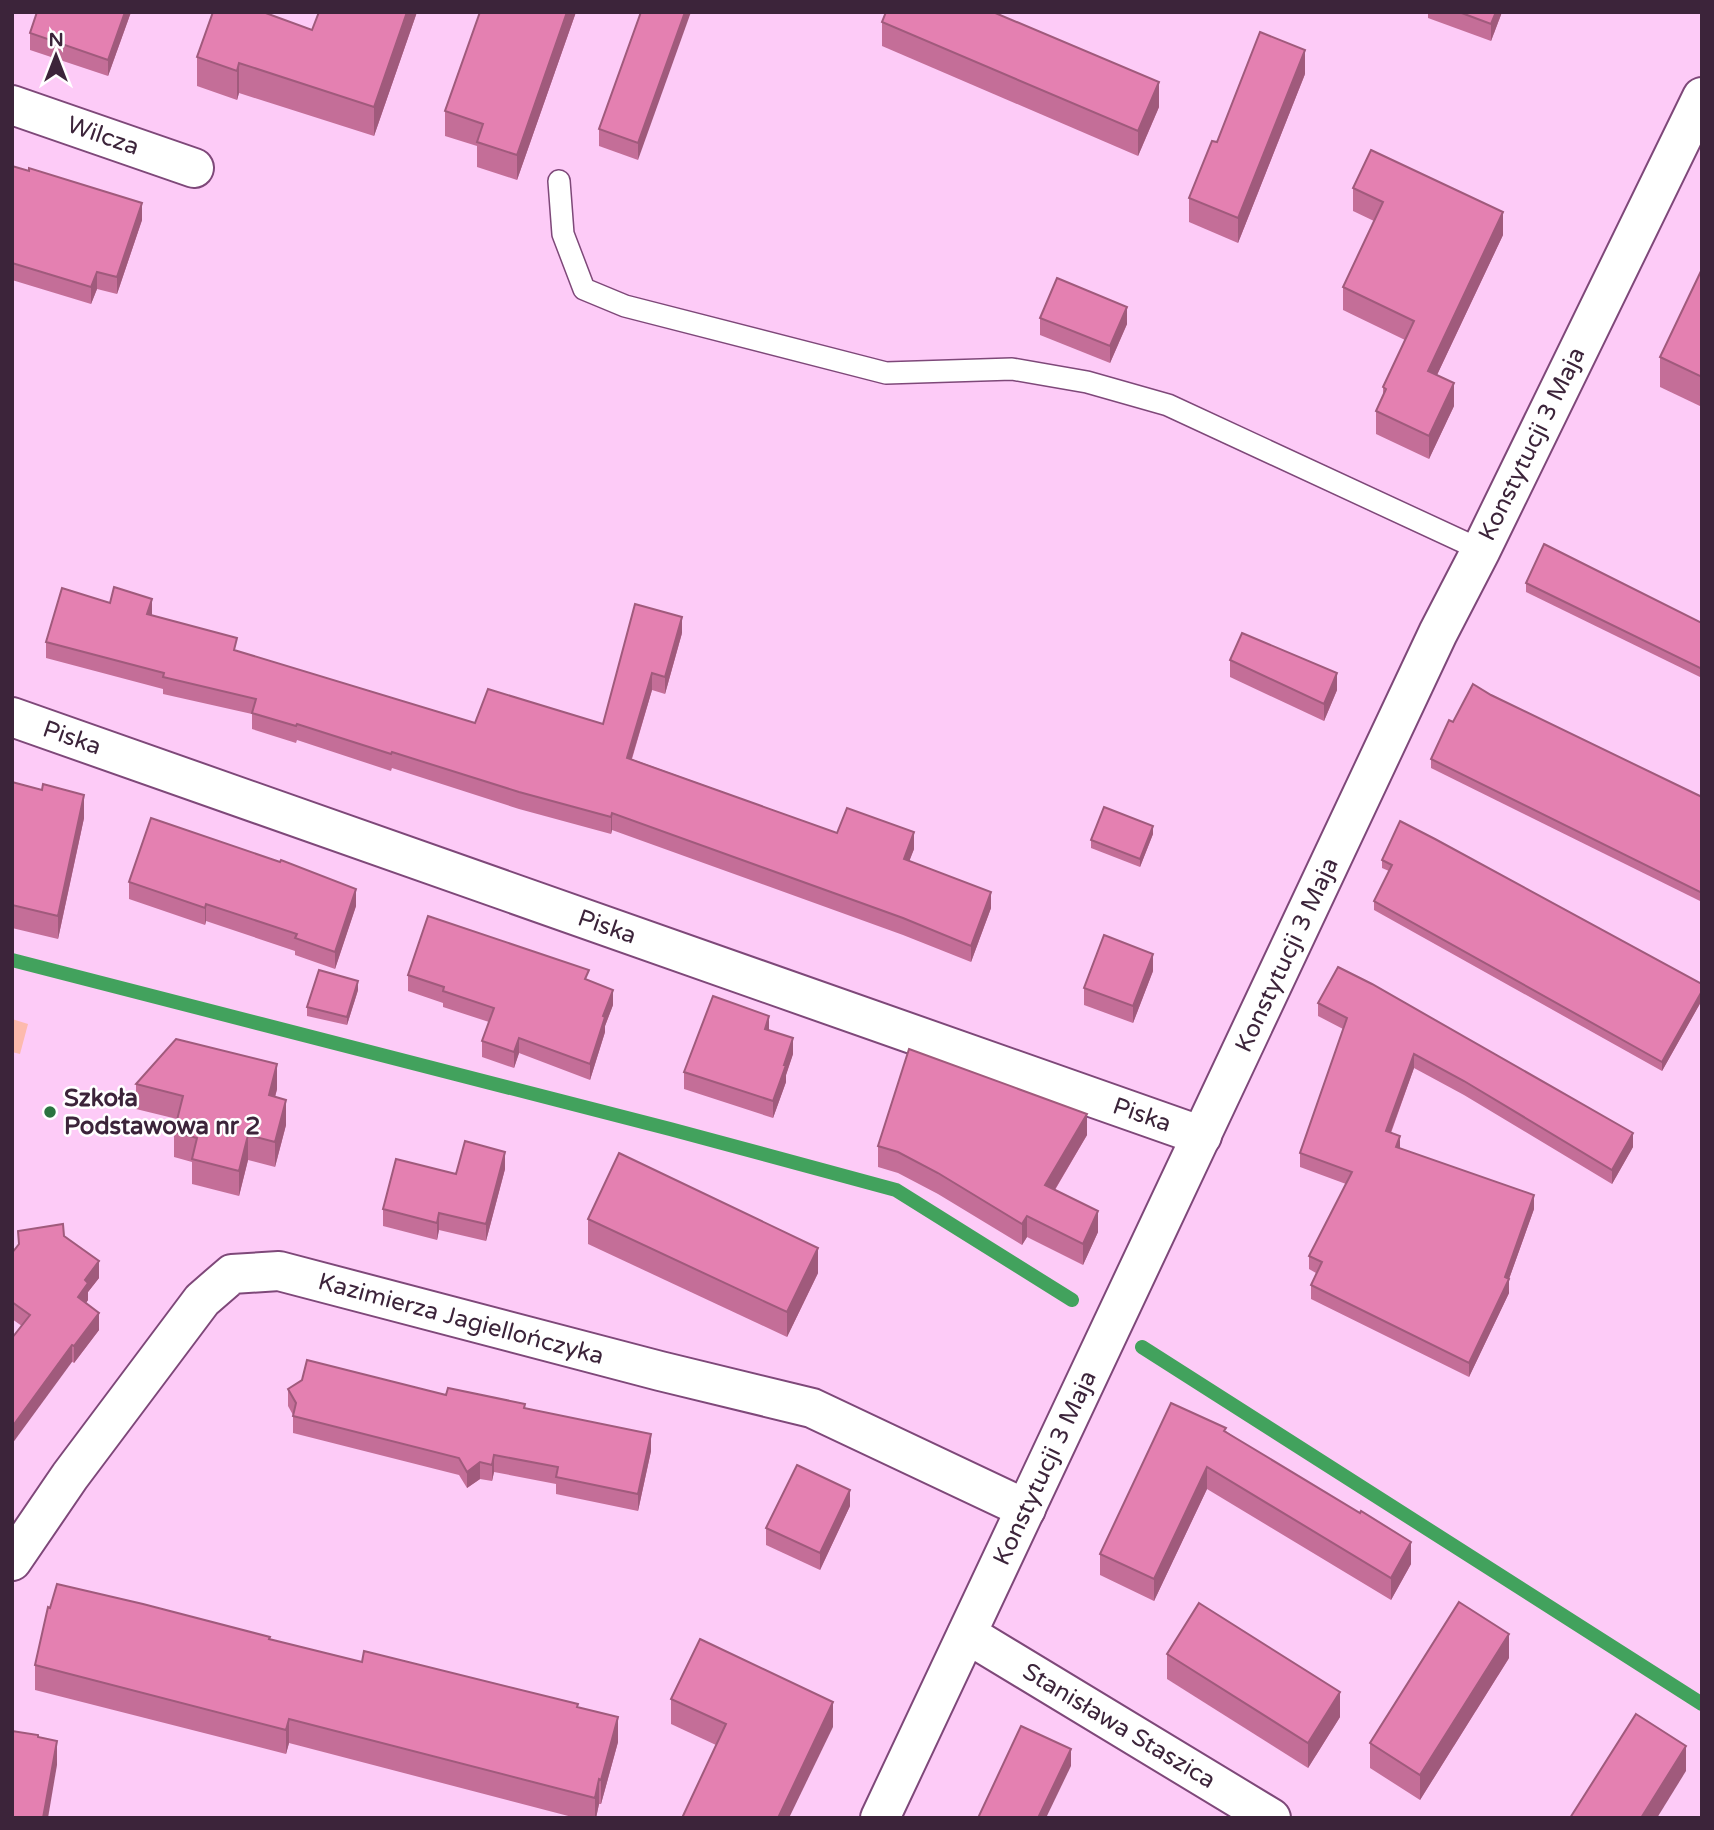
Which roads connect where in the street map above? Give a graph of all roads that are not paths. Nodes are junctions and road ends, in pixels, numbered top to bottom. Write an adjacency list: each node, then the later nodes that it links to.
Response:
1 (1702, 97): 5 (street, Konstytucji 3 Maja)
2 (12, 105): 3 (street, Wilcza)
3 (194, 168)
4 (558, 181): 5 (lane)
5 (1481, 550): 7 (street, Konstytucji 3 Maja)
6 (12, 717): 7 (street, Piska)
7 (1202, 1136): 8 (street, Konstytucji 3 Maja)
8 (1026, 1509): 9 (street, Kazimierza Jagiellończyka); 10 (street, Konstytucji 3 Maja)
9 (12, 1561)
10 (967, 1634): 11 (street, Konstytucji 3 Maja); 12 (street, Stanisława Staszica)
11 (880, 1818)
12 (1271, 1818)

